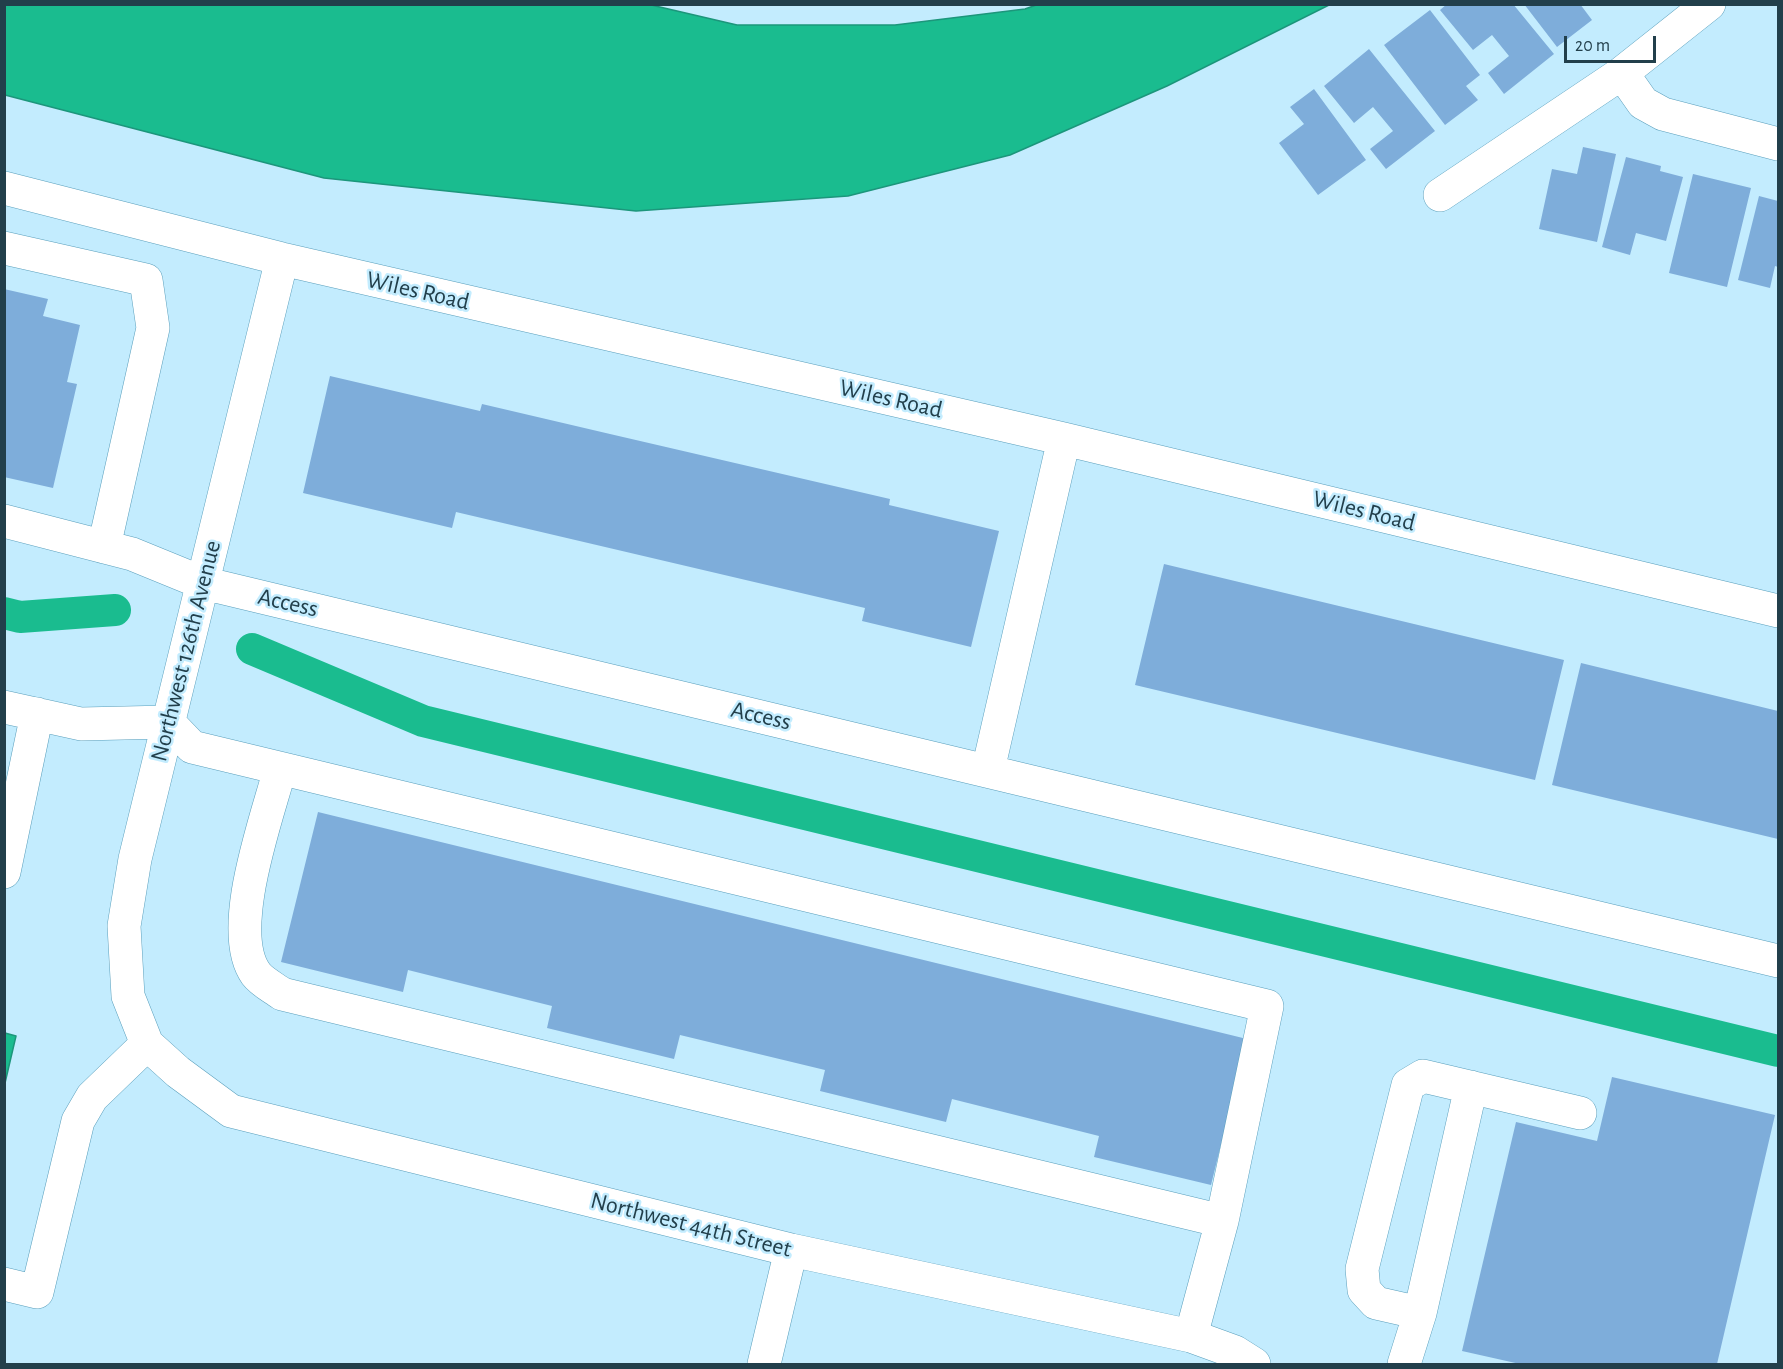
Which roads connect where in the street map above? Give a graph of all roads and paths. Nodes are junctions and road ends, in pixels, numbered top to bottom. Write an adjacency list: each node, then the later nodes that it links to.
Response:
1 (1709, 4): 2 (street)
2 (1623, 73): 3 (street); 5 (street)
3 (1779, 144)
4 (4, 188): 7 (street, Wiles Road)
5 (1440, 195)
6 (4, 248): 10 (street)
7 (282, 259): 8 (street, Wiles Road); 11 (street, Northwest 126th Avenue)
8 (1064, 439): 12 (street, Wiles Road); 17 (street)
9 (4, 521): 10 (street, Access)
10 (104, 547): 11 (street, Access)
11 (203, 583): 15 (street, Northwest 126th Avenue); 17 (street, Access)
12 (1779, 611)
13 (4, 707): 14 (street)
14 (37, 714): 15 (street); 18 (street)
15 (168, 722): 16 (street); 20 (street, Northwest 126th Avenue)
16 (280, 768): 23 (street); 23 (street)
17 (988, 770): 19 (street, Access)
18 (4, 872)
19 (1779, 961)
20 (147, 1044): 24 (street, Northwest 44th Street); 25 (street)
21 (1471, 1087): 22 (street); 26 (street); 26 (street)
22 (1580, 1113)
23 (1222, 1221): 27 (street)
24 (791, 1250): 27 (street, Northwest 44th Street); 28 (street)
25 (4, 1284)
26 (1420, 1313): 30 (street)
27 (1191, 1336): 29 (street, Northwest 44th Street)
28 (764, 1365)
29 (1254, 1365)
30 (1404, 1365)

